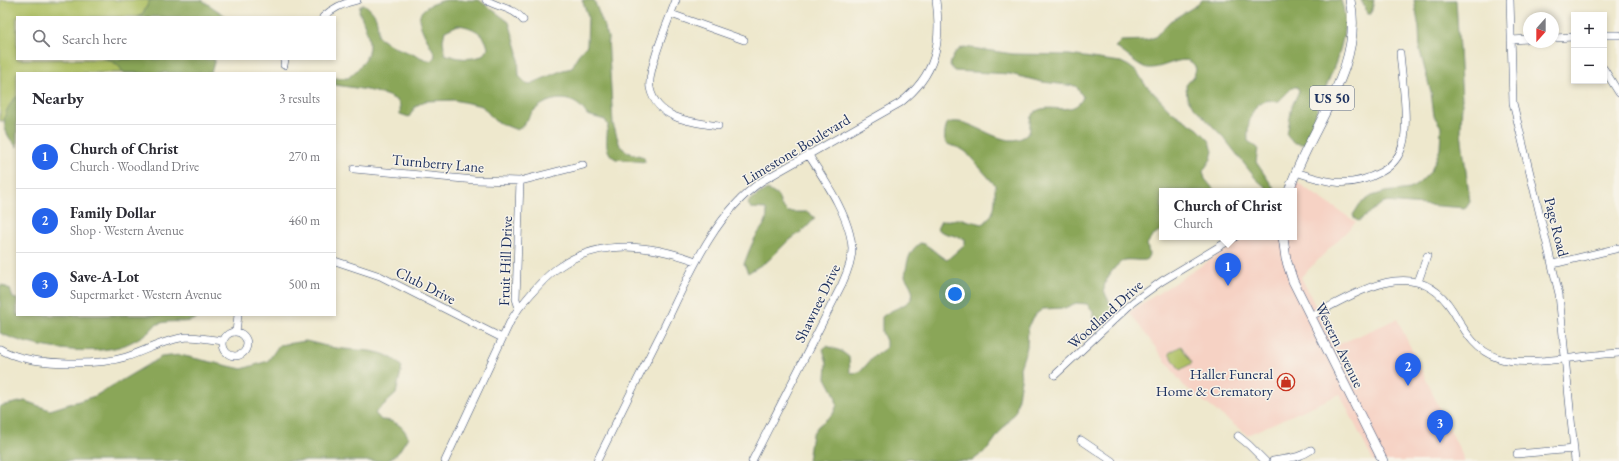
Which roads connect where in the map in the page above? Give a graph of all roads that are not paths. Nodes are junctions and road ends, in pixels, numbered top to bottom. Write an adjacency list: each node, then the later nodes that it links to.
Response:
1 (357, 0): 8 (street)
2 (486, 0): 9 (street)
3 (676, 0): 7 (street)
4 (936, 0): 21 (street, Limestone Boulevard)
5 (1350, 0): 24 (main road, US 50)
6 (1510, 0): 16 (street, Page Road)
7 (671, 14): 15 (street); 20 (street)
8 (324, 16)
9 (523, 20)
10 (1607, 35): 11 (street)
11 (1619, 35)
12 (1571, 37): 13 (street)
13 (1559, 38)
14 (1523, 39): 16 (street)
15 (744, 40)
16 (1511, 40): 33 (street, Page Road)
17 (1400, 53): 24 (street)
18 (1607, 74): 19 (street)
19 (1619, 93)
20 (718, 126)
21 (808, 154): 32 (street, Limestone Boulevard); 52 (street, Shawnee Drive)
22 (583, 166): 25 (street)
23 (354, 169): 25 (street, Turnberry Lane)
24 (1296, 172): 26 (main road, US 50)
25 (520, 181): 35 (street, Fruit Hill Drive)
26 (1290, 188)
27 (1230, 240): 44 (street, Woodland Drive)
28 (1283, 240): 37 (main road, Western Avenue)
29 (1619, 248): 33 (street)
30 (1427, 256): 34 (street)
31 (336, 261): 39 (street, Club Drive)
32 (696, 261): 35 (street); 51 (street, Limestone Boulevard)
33 (1553, 264): 43 (street, Page Road)
34 (1418, 282): 37 (street); 43 (street)
35 (519, 308): 39 (street, Fruit Hill Drive)
36 (238, 316): 38 (street)
37 (1311, 316): 56 (main road, Western Avenue)
38 (236, 332): 40 (street); 40 (street)
39 (502, 338): 50 (street, Fruit Hill Drive)
40 (223, 341): 41 (street)
41 (0, 349)
42 (1619, 353): 43 (street)
43 (1566, 358): 47 (street, Page Road)
44 (1055, 375)
45 (1238, 436): 54 (street)
46 (1082, 440): 53 (street)
47 (1574, 449): 49 (street); 57 (street, Page Road)
48 (1310, 450): 55 (street)
49 (1517, 454)
50 (445, 461)
51 (597, 461)
52 (752, 461)
53 (1112, 461)
54 (1265, 461)
55 (1272, 461)
56 (1383, 461)
57 (1575, 461)

